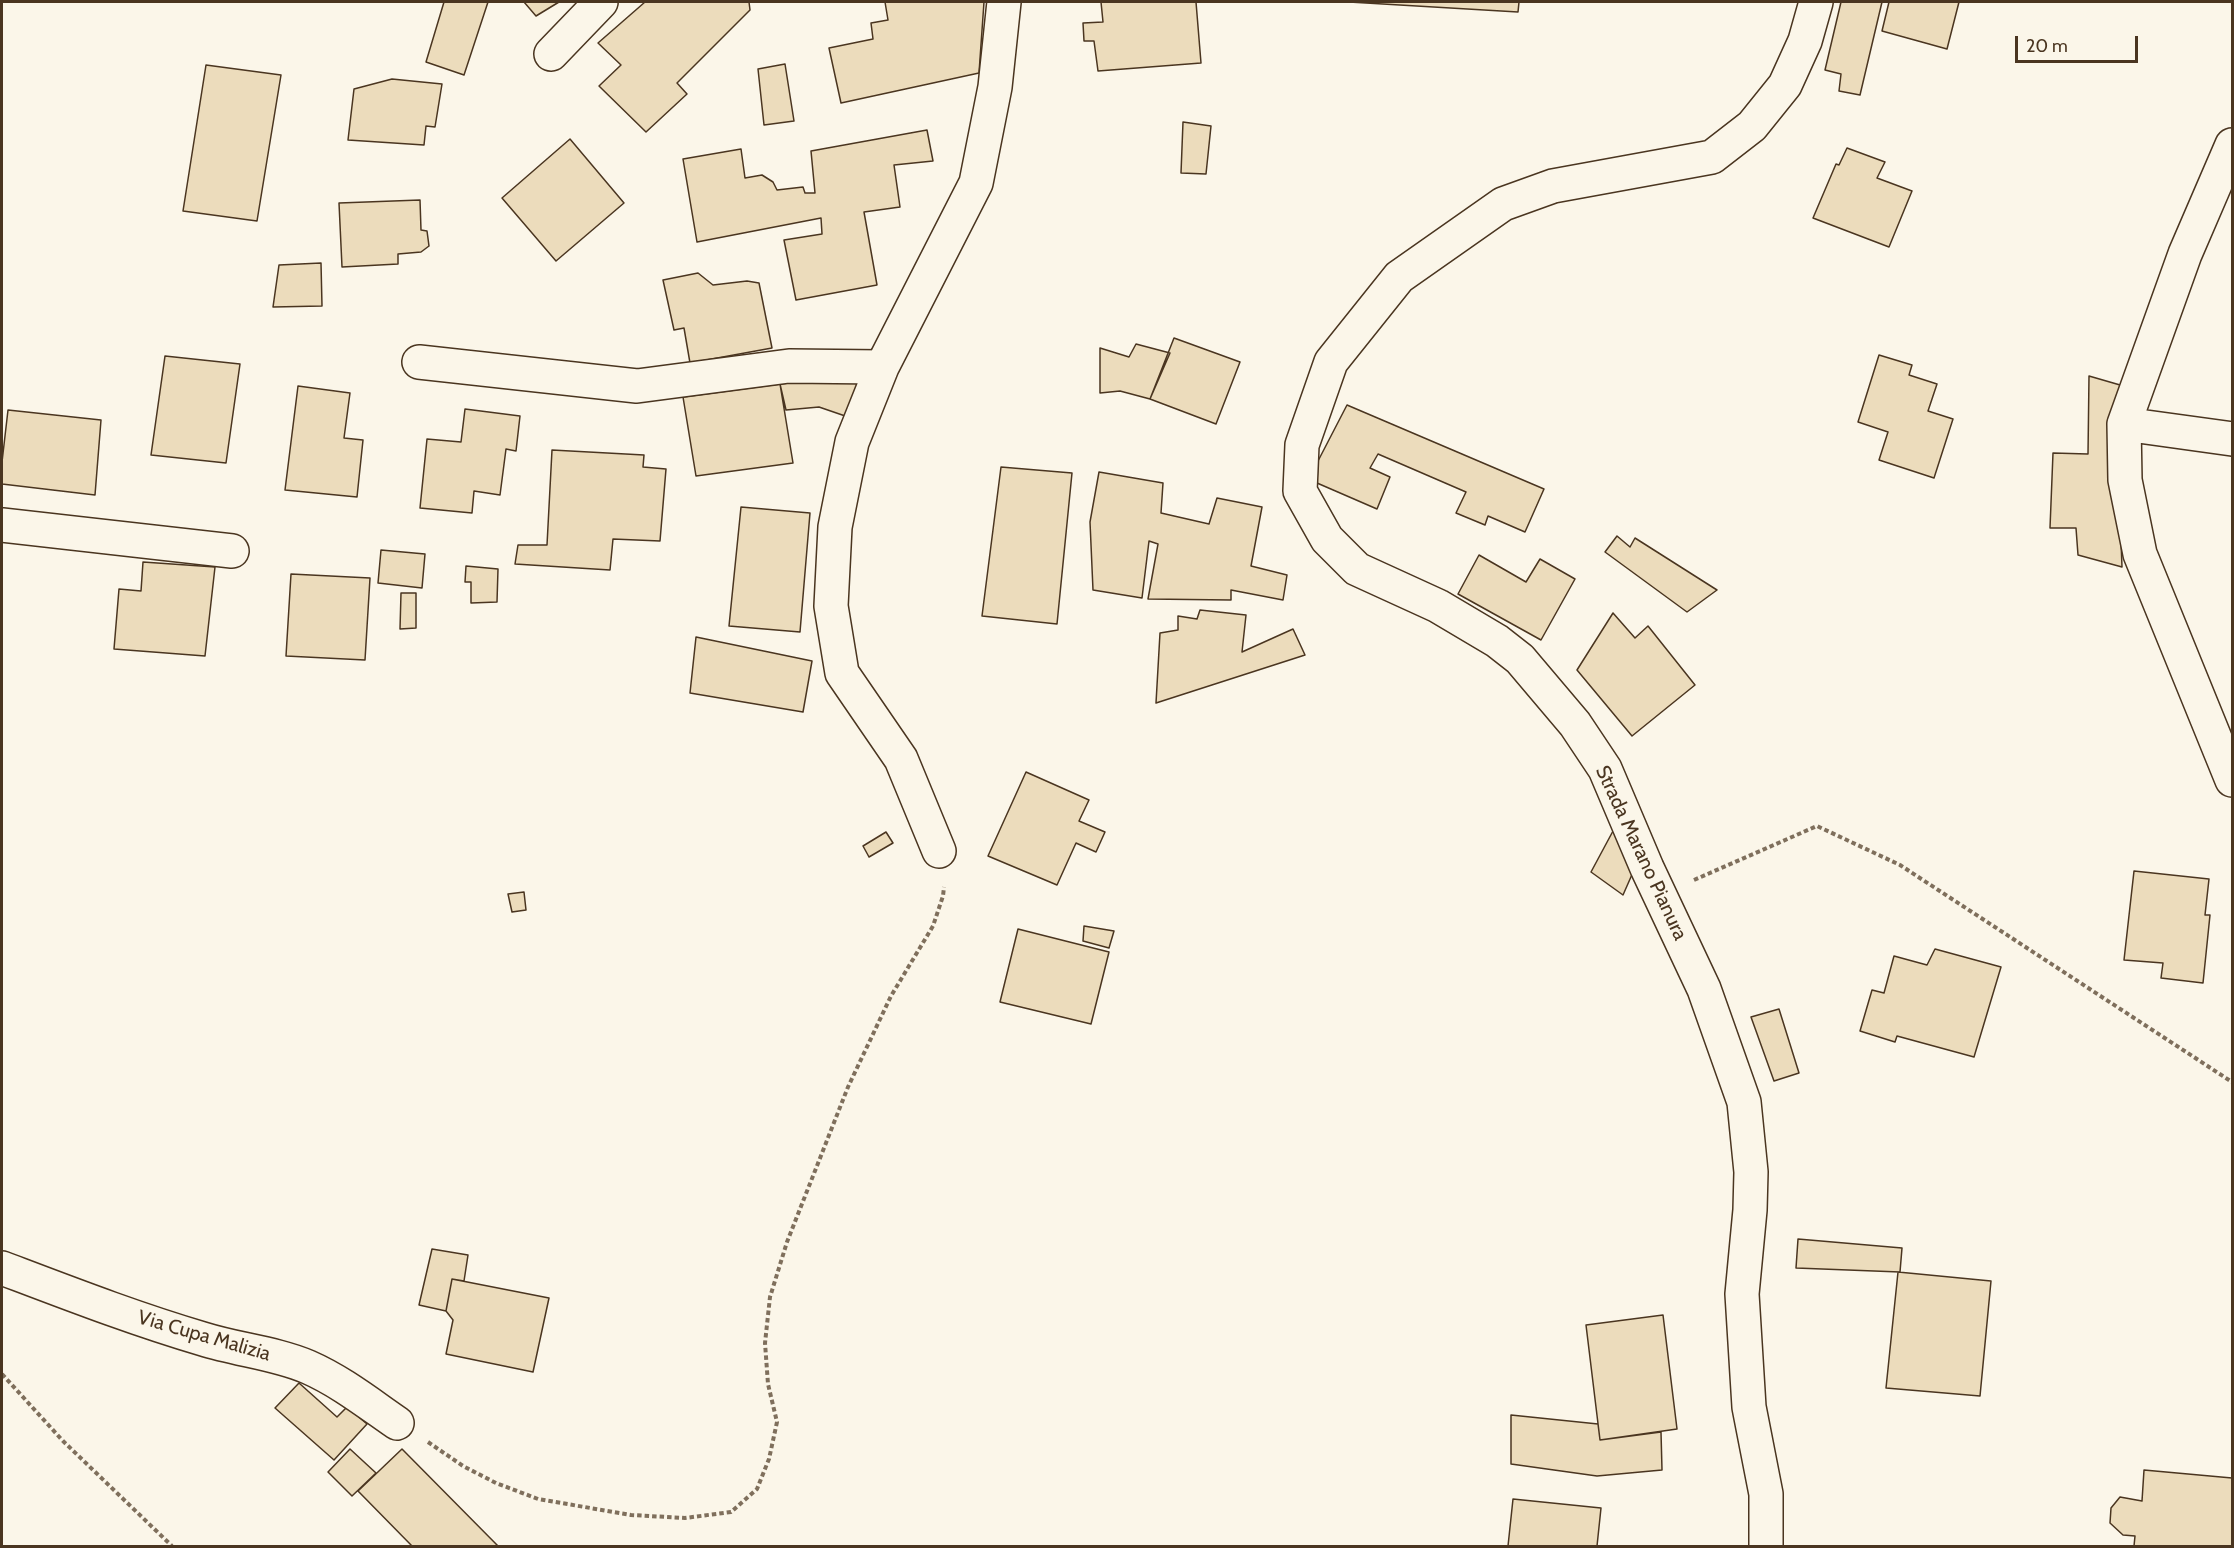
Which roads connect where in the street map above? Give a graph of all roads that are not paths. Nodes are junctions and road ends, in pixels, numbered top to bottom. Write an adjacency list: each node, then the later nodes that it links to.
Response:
1 (601, 2): 4 (street)
2 (1004, 2): 7 (street)
3 (1816, 2): 16 (street, Strada Marano Pianura)
4 (551, 54)
5 (2232, 145): 8 (street)
6 (419, 362): 7 (street)
7 (882, 367): 13 (street)
8 (2124, 424): 9 (street); 12 (street)
9 (2232, 439)
10 (2, 525): 11 (street)
11 (232, 551)
12 (2232, 780)
13 (939, 851)
14 (2, 1268): 15 (street, Via Cupa Malizia)
15 (397, 1423)
16 (1766, 1546)

